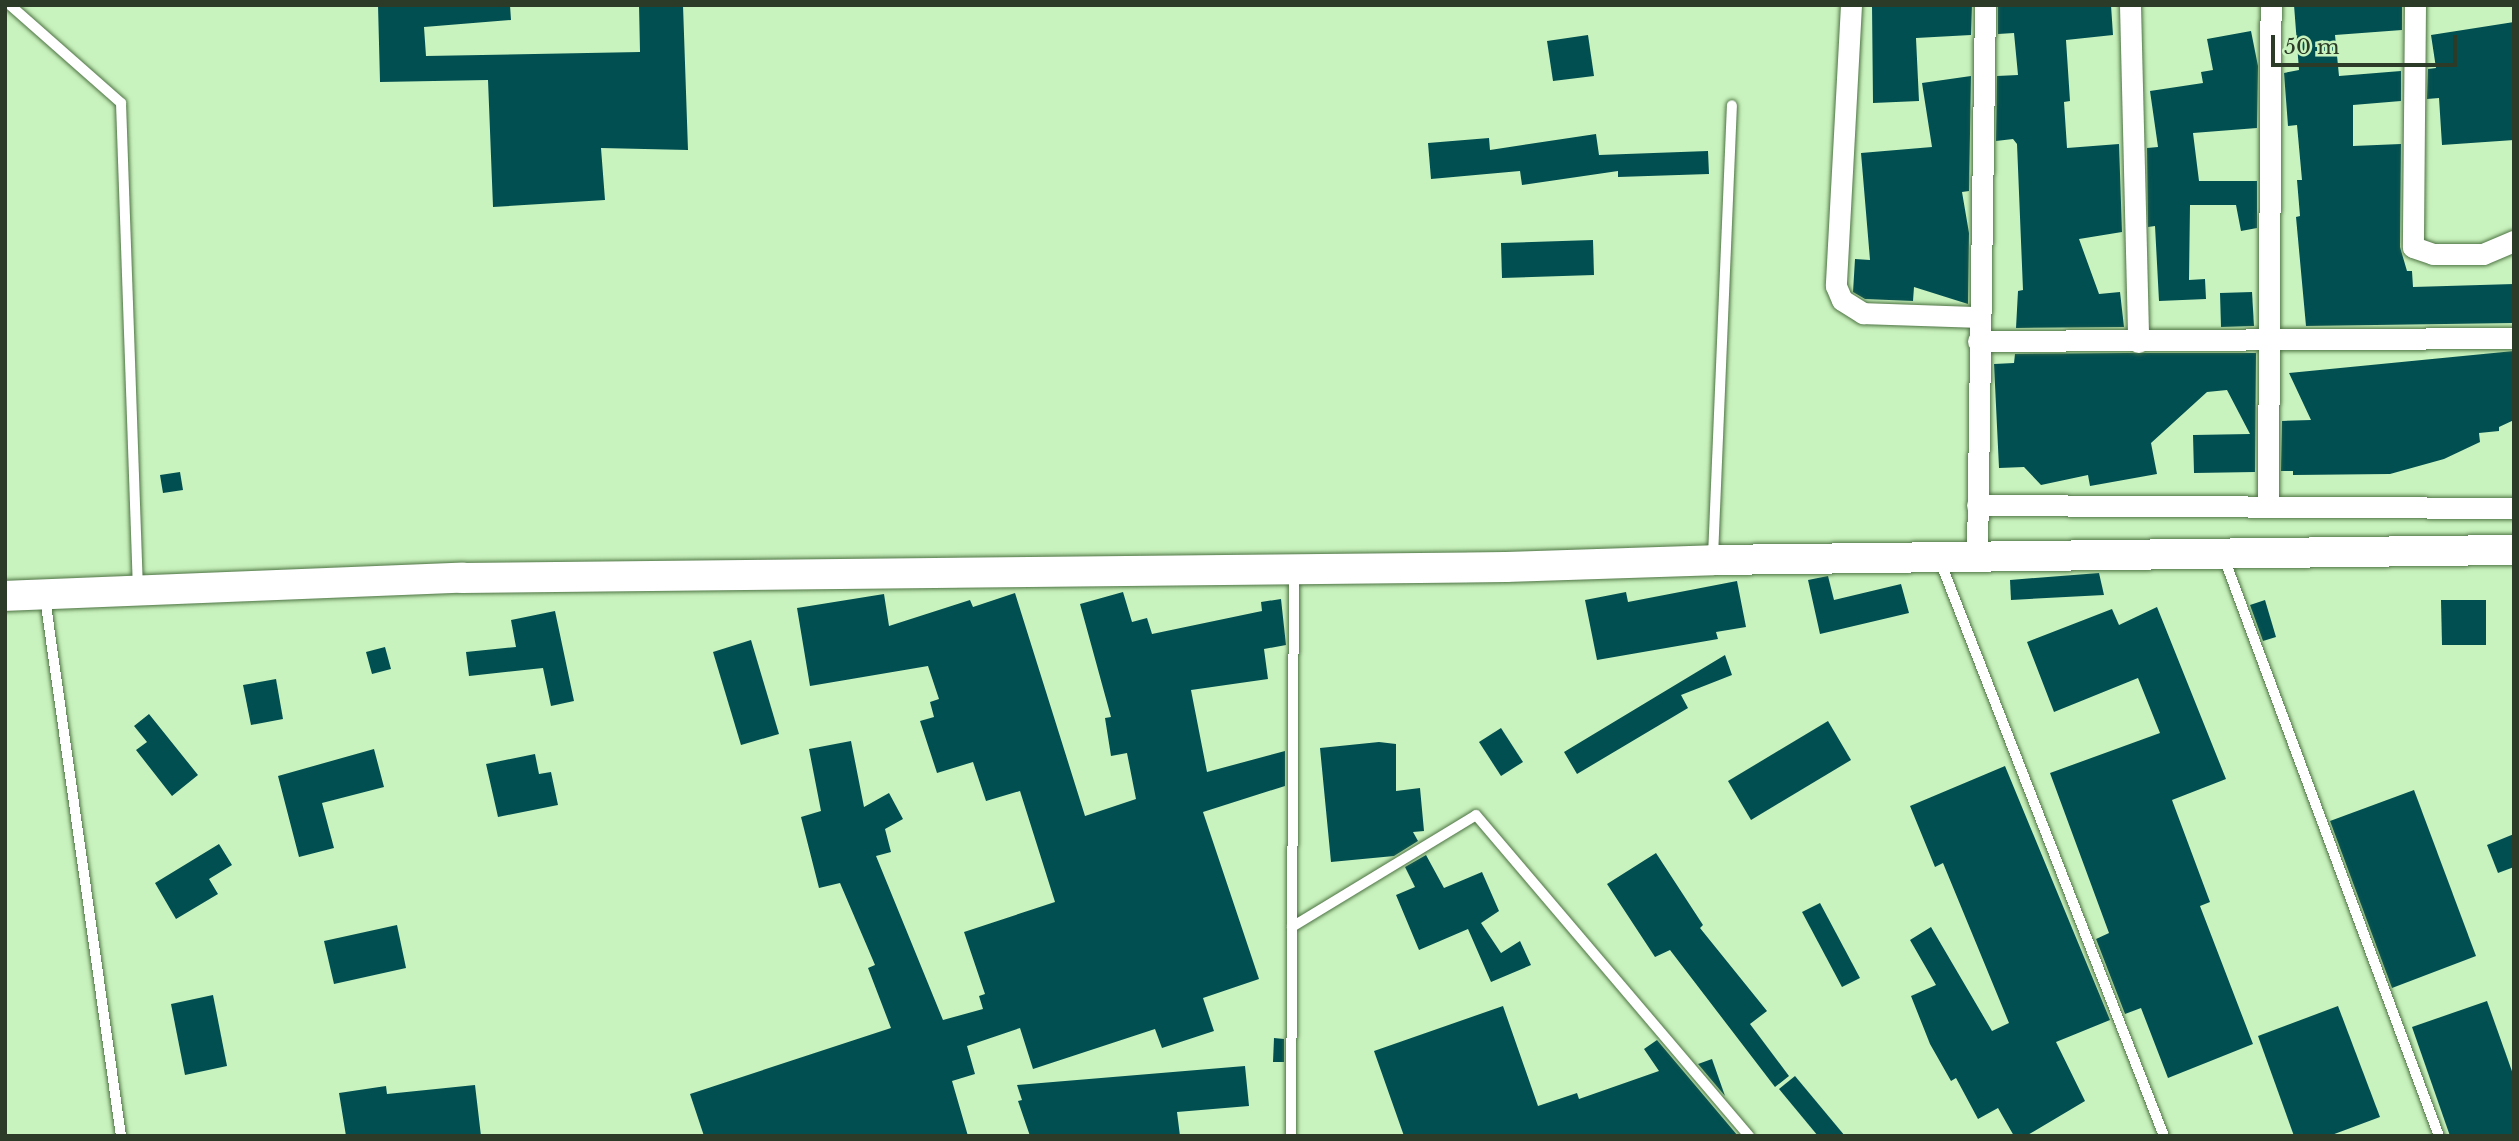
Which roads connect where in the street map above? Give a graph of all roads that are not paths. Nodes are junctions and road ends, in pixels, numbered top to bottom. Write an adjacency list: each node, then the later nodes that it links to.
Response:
1 (10, 5): 23 (lane)
2 (1851, 5): 9 (street)
3 (1985, 5): 9 (street)
4 (2130, 5): 13 (street)
5 (2271, 5): 10 (street)
6 (2415, 5): 8 (street)
7 (1732, 105): 21 (lane)
8 (2514, 241)
9 (1978, 317): 12 (street)
10 (2267, 338): 11 (street); 13 (street); 14 (street)
11 (2514, 338)
12 (1978, 341): 13 (street); 15 (street)
13 (2138, 342)
14 (2268, 503): 15 (street); 16 (street)
15 (1977, 505): 18 (street)
16 (2514, 508)
17 (2514, 550): 19 (main road)
18 (1977, 556): 19 (main road); 20 (main road)
19 (2224, 556): 31 (lane)
20 (1938, 557): 21 (main road); 30 (lane)
21 (1713, 559): 22 (main road)
22 (1294, 569): 23 (main road); 26 (lane)
23 (138, 589): 24 (main road)
24 (45, 595): 25 (main road); 27 (lane)
25 (5, 596)
26 (1292, 927): 28 (lane); 29 (lane)
27 (121, 1136)
28 (1291, 1136)
29 (1749, 1136)
30 (2164, 1136)
31 (2439, 1136)

